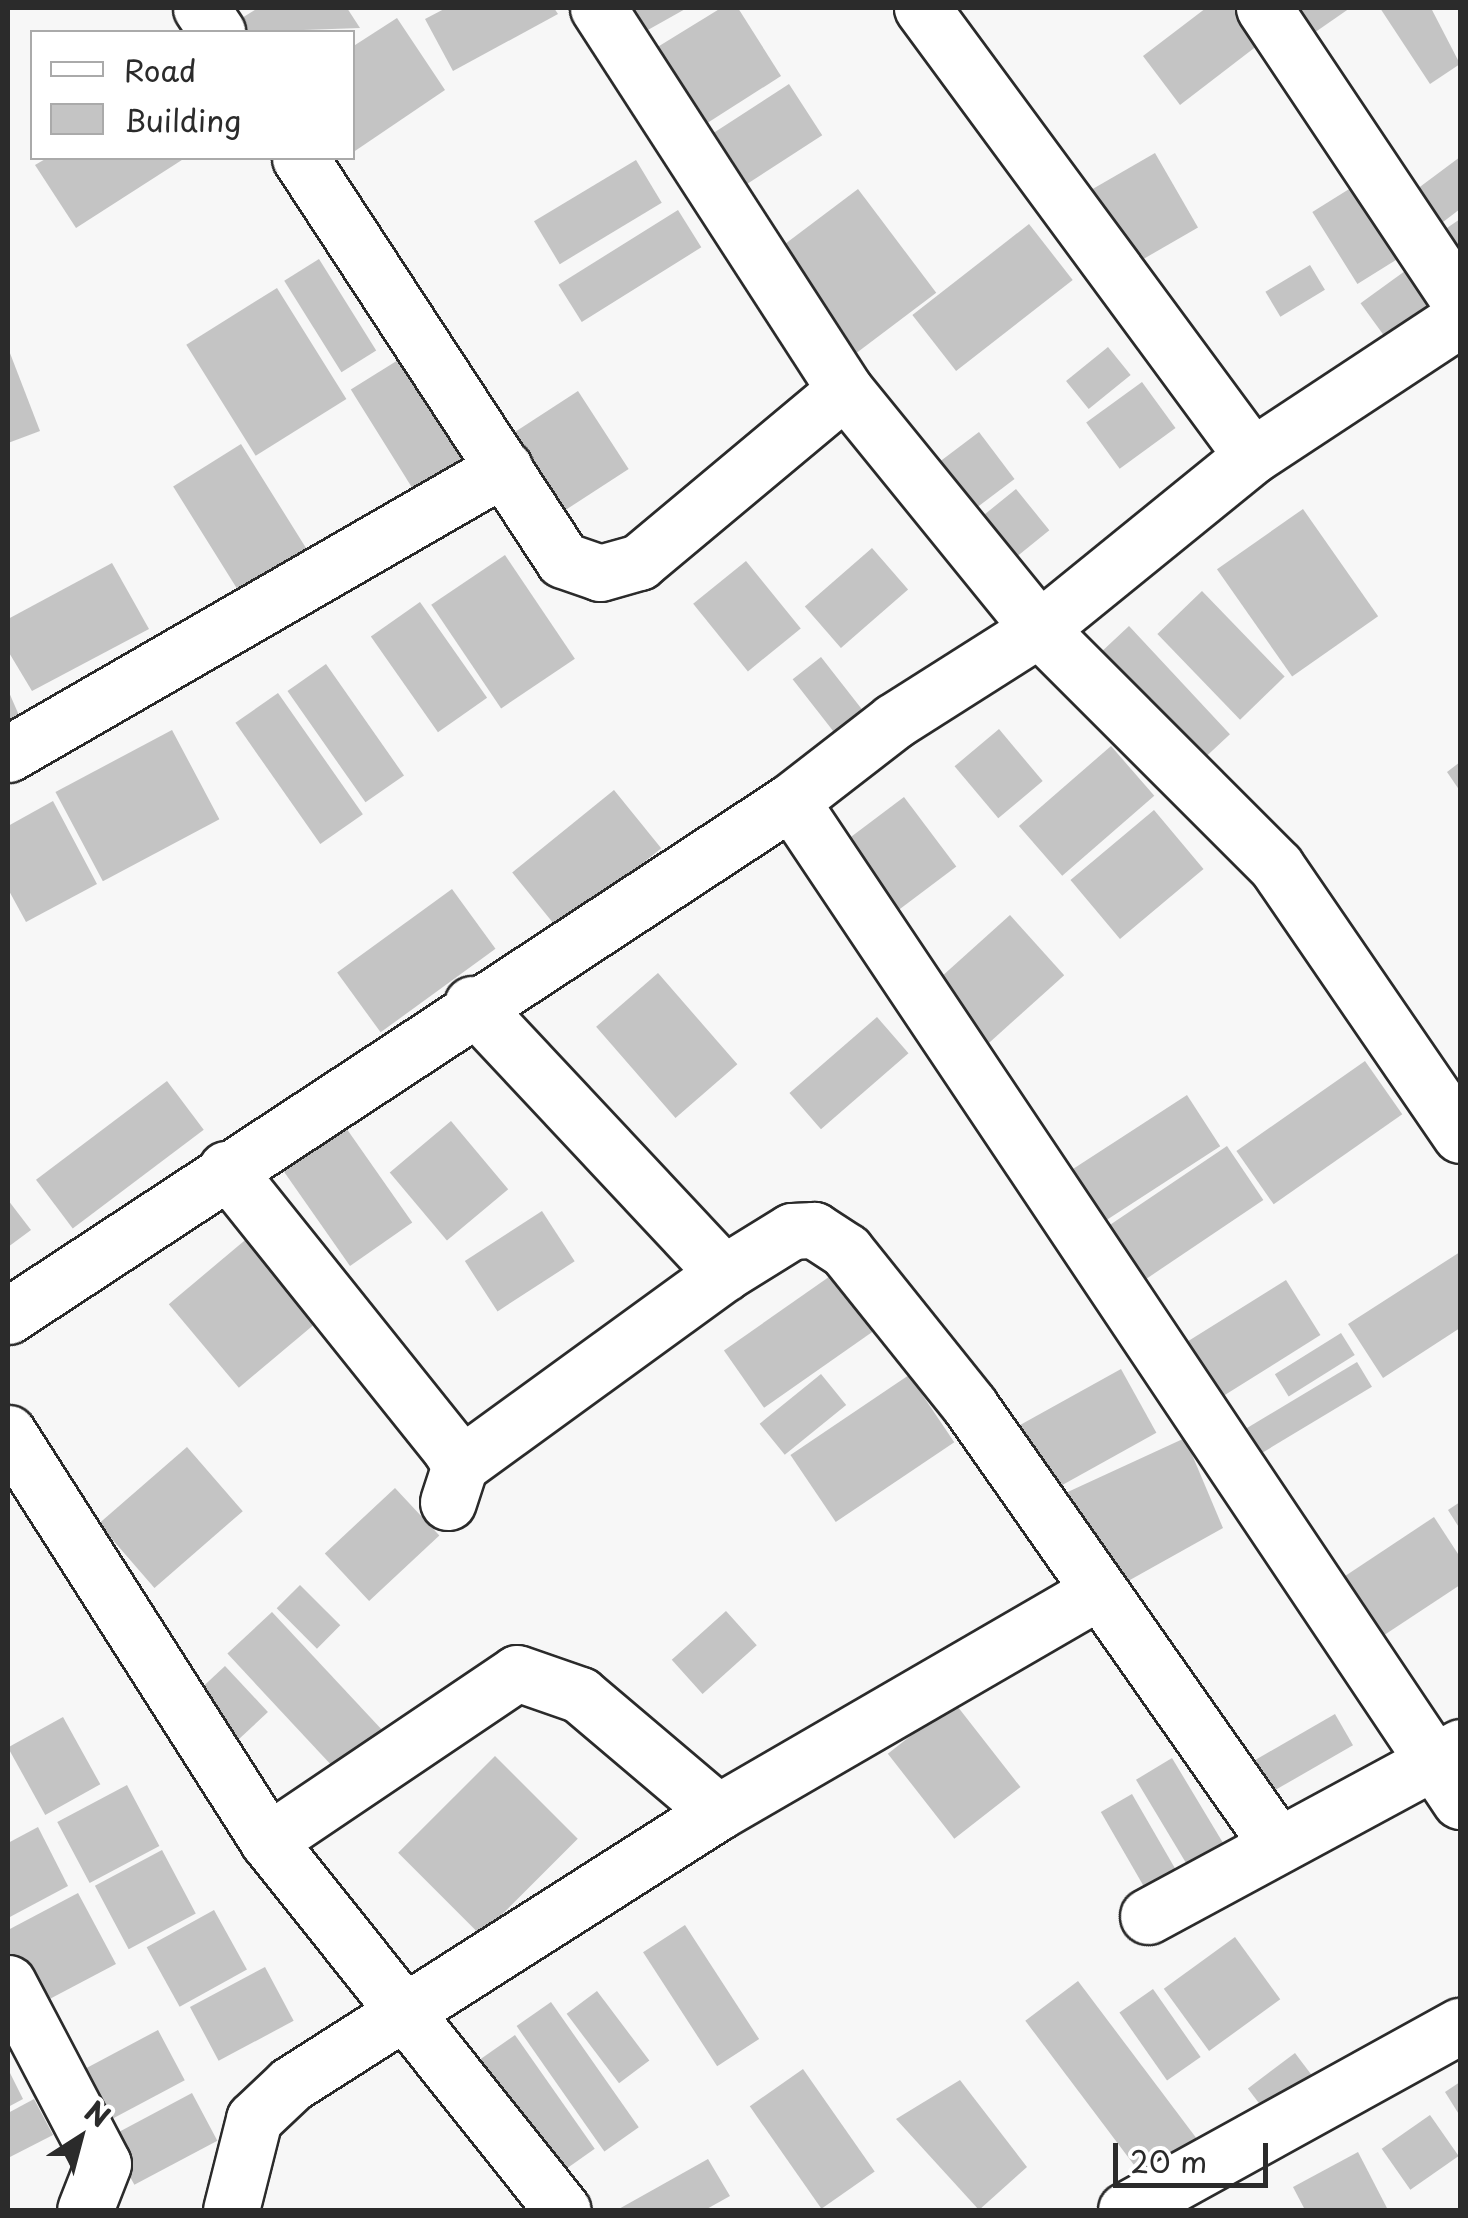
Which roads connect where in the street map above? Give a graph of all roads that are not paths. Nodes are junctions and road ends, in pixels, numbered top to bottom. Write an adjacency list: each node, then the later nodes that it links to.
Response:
1 (201, 8): 5 (street)
2 (598, 8): 9 (street)
3 (922, 8): 10 (street)
4 (1264, 8): 7 (street)
5 (217, 30)
6 (301, 160): 11 (street)
7 (1460, 302)
8 (1460, 319): 10 (street)
9 (845, 390): 11 (street); 12 (street)
10 (1252, 456): 12 (street)
11 (504, 468): 13 (street)
12 (1038, 630): 14 (street); 16 (street)
13 (8, 754)
14 (791, 801): 15 (street); 22 (street)
15 (472, 1004): 17 (street); 18 (street)
16 (1460, 1135)
17 (226, 1169): 18 (street); 19 (street)
18 (724, 1273): 21 (street)
19 (8, 1316)
20 (8, 1433): 25 (street)
21 (1097, 1592): 23 (street); 24 (street)
22 (1452, 1770): 24 (street)
23 (718, 1812): 25 (street); 28 (street)
24 (1275, 1840): 26 (street)
25 (268, 1841): 28 (street)
26 (1148, 1916)
27 (8, 1983): 30 (street)
28 (405, 2004): 31 (street); 32 (street)
29 (1460, 2026): 33 (street)
30 (85, 2210)
31 (231, 2210)
32 (563, 2210)
33 (1126, 2210)

